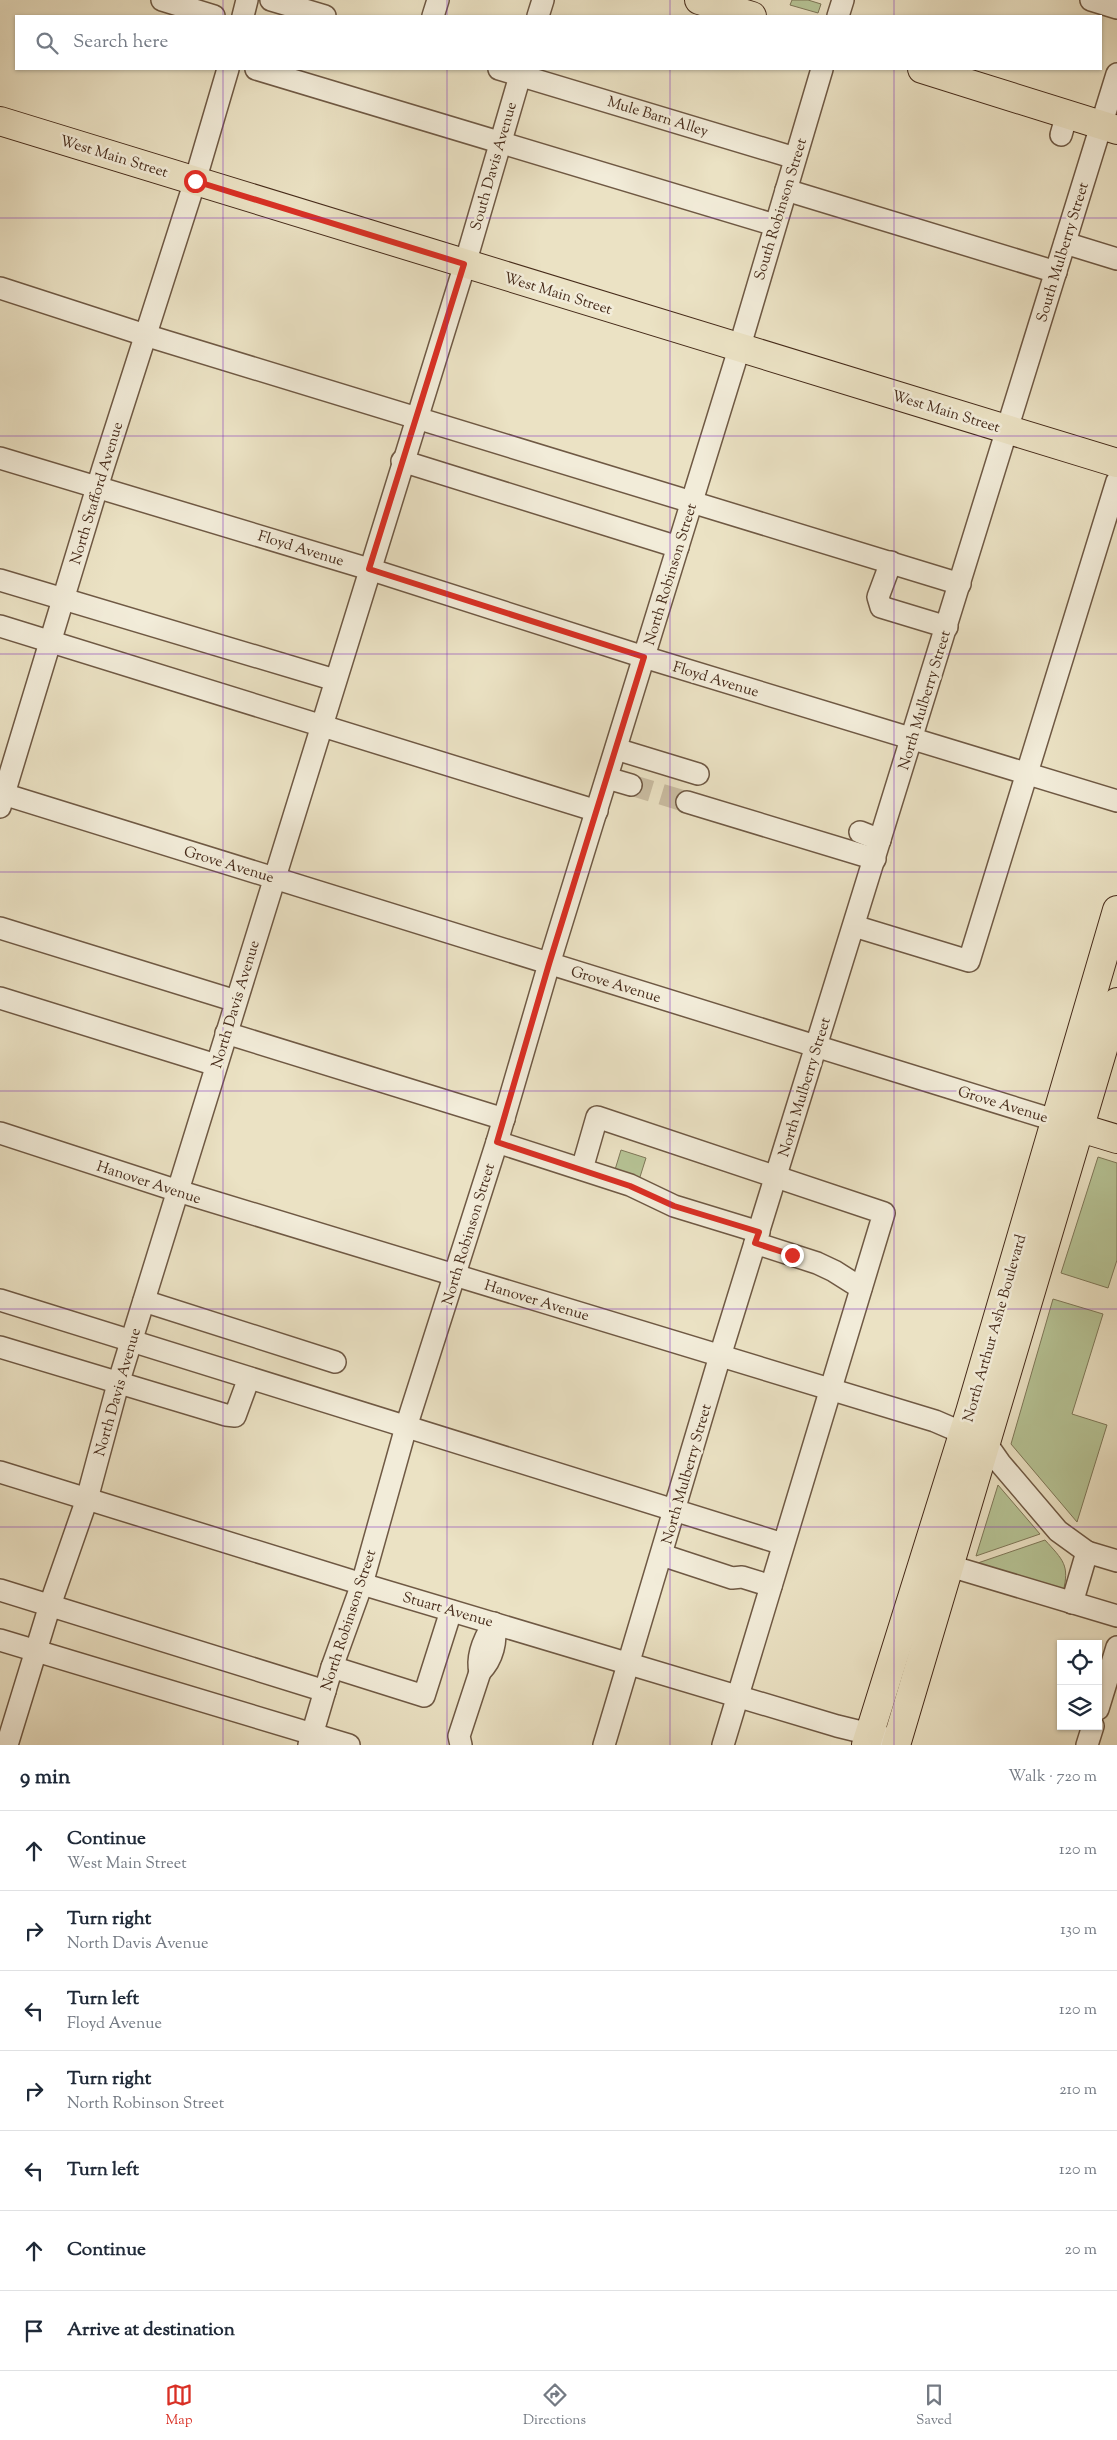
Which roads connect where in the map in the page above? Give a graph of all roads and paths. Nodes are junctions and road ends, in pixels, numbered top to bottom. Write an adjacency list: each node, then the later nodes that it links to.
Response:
1 (162, 0): 10 (street)
2 (247, 0): 11 (street)
3 (271, 0): 12 (street)
4 (438, 0): 13 (street)
5 (543, 0): 14 (street)
6 (699, 0): 15 (main road)
7 (843, 0): 16 (street)
8 (1091, 0): 9 (street)
9 (1117, 8)
10 (211, 15)
11 (243, 15)
12 (321, 15)
13 (433, 15)
14 (538, 15)
15 (749, 15)
16 (838, 15)
17 (228, 70): 28 (street, North Stafford Avenue)
18 (259, 70): 26 (street)
19 (506, 70): 22 (street, Mule Barn Alley)
20 (822, 70): 27 (street, South Robinson Street)
21 (925, 70): 25 (main road)
22 (521, 72): 26 (street, South Davis Avenue); 27 (street, Mule Barn Alley)
23 (1116, 82): 25 (street, South Mulberry Street)
24 (0, 121): 28 (main road, West Main Street)
25 (1109, 127): 31 (street, South Mulberry Street)
26 (500, 143): 30 (street); 33 (street, South Davis Avenue)
27 (795, 158): 29 (street, South Robinson Street)
28 (195, 181): 33 (main road, West Main Street); 36 (street, North Stafford Avenue)
29 (786, 190): 30 (street, South Robinson Street); 34 (street)
30 (775, 225): 37 (street, South Robinson Street)
31 (1063, 229): 32 (street); 34 (street, South Mulberry Street)
32 (1117, 258)
33 (464, 264): 37 (main road, West Main Street); 38 (street, North Davis Avenue)
34 (1056, 272): 39 (street, South Mulberry Street)
35 (0, 288): 36 (street)
36 (145, 335): 38 (street); 44 (street, North Stafford Avenue)
37 (739, 349): 39 (main road, West Main Street); 45 (street, North Robinson Street)
38 (416, 417): 41 (street, North Davis Avenue); 45 (street)
39 (1008, 429): 42 (main road, West Main Street); 50 (street, North Mulberry Street)
40 (0, 458): 44 (street, Floyd Avenue)
41 (402, 461): 46 (street); 48 (street, North Davis Avenue)
42 (1117, 463)
43 (1117, 481): 60 (street)
44 (97, 487): 48 (street, Floyd Avenue); 51 (street, North Stafford Avenue)
45 (692, 501): 46 (street, North Robinson Street); 47 (street)
46 (678, 547): 55 (street, North Robinson Street)
47 (891, 562): 50 (street); 53 (street)
48 (369, 569): 55 (street, Floyd Avenue); 56 (street, North Davis Avenue)
49 (0, 580): 51 (street)
50 (960, 584): 53 (street, North Mulberry Street)
51 (64, 599): 54 (street, North Stafford Avenue); 56 (street)
52 (0, 626): 54 (street)
53 (947, 627): 58 (street, North Mulberry Street)
54 (51, 641): 57 (street); 64 (street, North Stafford Avenue)
55 (644, 657): 58 (street, Floyd Avenue); 59 (street, North Robinson Street)
56 (335, 680): 57 (street, North Davis Avenue)
57 (321, 725): 67 (street); 70 (street, North Davis Avenue)
58 (912, 739): 60 (street, Floyd Avenue); 69 (street, North Mulberry Street)
59 (616, 749): 61 (street); 62 (street, North Robinson Street)
60 (1027, 773): 65 (street, Floyd Avenue); 72 (street)
61 (698, 774)
62 (607, 778): 63 (street); 67 (street, North Robinson Street)
63 (631, 784)
64 (1, 798): 70 (street, Grove Avenue)
65 (1117, 801)
66 (687, 802): 69 (street)
67 (596, 811): 74 (street, North Robinson Street)
68 (860, 832): 69 (street)
69 (878, 849): 72 (street, North Mulberry Street)
70 (274, 878): 74 (street, Grove Avenue); 76 (street, North Davis Avenue)
71 (1117, 910): 82 (main road, North Arthur Ashe Boulevard)
72 (854, 926): 79 (street, North Mulberry Street)
73 (0, 928): 76 (street)
74 (549, 964): 79 (street, Grove Avenue); 81 (street, North Robinson Street)
75 (0, 998): 80 (street)
76 (236, 1001): 78 (street, North Davis Avenue)
77 (1117, 1002): 83 (main road, North Arthur Ashe Boulevard)
78 (226, 1033): 80 (street, North Davis Avenue); 81 (street)
79 (817, 1044): 82 (street, Grove Avenue); 88 (street, North Mulberry Street)
80 (216, 1066): 89 (street, North Davis Avenue)
81 (504, 1119): 86 (street, North Robinson Street)
82 (1054, 1120): 83 (main road, Grove Avenue); 103 (main road, North Arthur Ashe Boulevard)
83 (1080, 1128): 85 (main road, Grove Avenue); 103 (main road, North Arthur Ashe Boulevard)
84 (0, 1133): 89 (street, Hanover Avenue)
85 (1117, 1139)
86 (497, 1142): 87 (street); 91 (street, North Robinson Street)
87 (582, 1169): 88 (street); 90 (street)
88 (776, 1177): 90 (street, North Mulberry Street); 92 (street)
89 (178, 1191): 91 (street, Hanover Avenue); 94 (street, North Davis Avenue)
90 (757, 1238): 92 (street); 97 (street, North Mulberry Street)
91 (456, 1275): 97 (street, Hanover Avenue); 102 (street, North Robinson Street)
92 (861, 1288): 101 (street)
93 (0, 1300): 95 (street)
94 (144, 1301): 95 (street, North Davis Avenue); 98 (street)
95 (131, 1341): 99 (street); 100 (street, North Davis Avenue)
96 (0, 1347): 100 (street)
97 (720, 1356): 101 (street, Hanover Avenue); 106 (street, North Mulberry Street)
98 (335, 1362)
99 (249, 1378): 100 (street); 102 (street)
100 (118, 1384): 105 (street, North Davis Avenue)
101 (830, 1388): 103 (street, Hanover Avenue); 107 (street)
102 (406, 1427): 106 (street); 112 (street, North Robinson Street)
103 (974, 1438): 108 (street); 111 (main road, North Arthur Ashe Boulevard); 130 (main road, North Arthur Ashe Boulevard)
104 (0, 1472): 105 (street, Stuart Avenue)
105 (87, 1500): 112 (street, Stuart Avenue); 116 (street, North Davis Avenue)
106 (675, 1511): 107 (street); 109 (street, North Mulberry Street)
107 (783, 1544): 113 (street)
108 (1087, 1552): 110 (street); 115 (street)
109 (662, 1555): 113 (street); 123 (street, North Mulberry Street)
110 (1117, 1561)
111 (950, 1566): 115 (street); 131 (main road, North Arthur Ashe Boulevard)
112 (362, 1584): 117 (street, Stuart Avenue); 124 (street, North Robinson Street)
113 (771, 1586): 126 (street)
114 (0, 1590): 116 (street)
115 (1072, 1603): 118 (street)
116 (50, 1605): 122 (street, North Davis Avenue); 125 (street)
117 (451, 1610): 119 (street, Stuart Avenue); 124 (street)
118 (1117, 1616)
119 (494, 1623): 123 (street, Stuart Avenue); 134 (street)
120 (0, 1640): 122 (street)
121 (1117, 1647): 127 (street)
122 (36, 1651): 129 (street); 132 (street, North Davis Avenue)
123 (629, 1664): 126 (street, Stuart Avenue); 135 (street, North Mulberry Street)
124 (332, 1667): 125 (street, North Robinson Street)
125 (325, 1691): 129 (street, North Robinson Street)
126 (738, 1696): 130 (street, Stuart Avenue); 136 (street)
127 (1102, 1696)
128 (1092, 1730): 137 (street)
129 (311, 1739): 133 (street)
130 (868, 1740): 131 (street, Stuart Avenue)
131 (897, 1743)
132 (7, 1745)
133 (349, 1745)
134 (461, 1745)
135 (604, 1745)
136 (723, 1745)
137 (1088, 1745)

